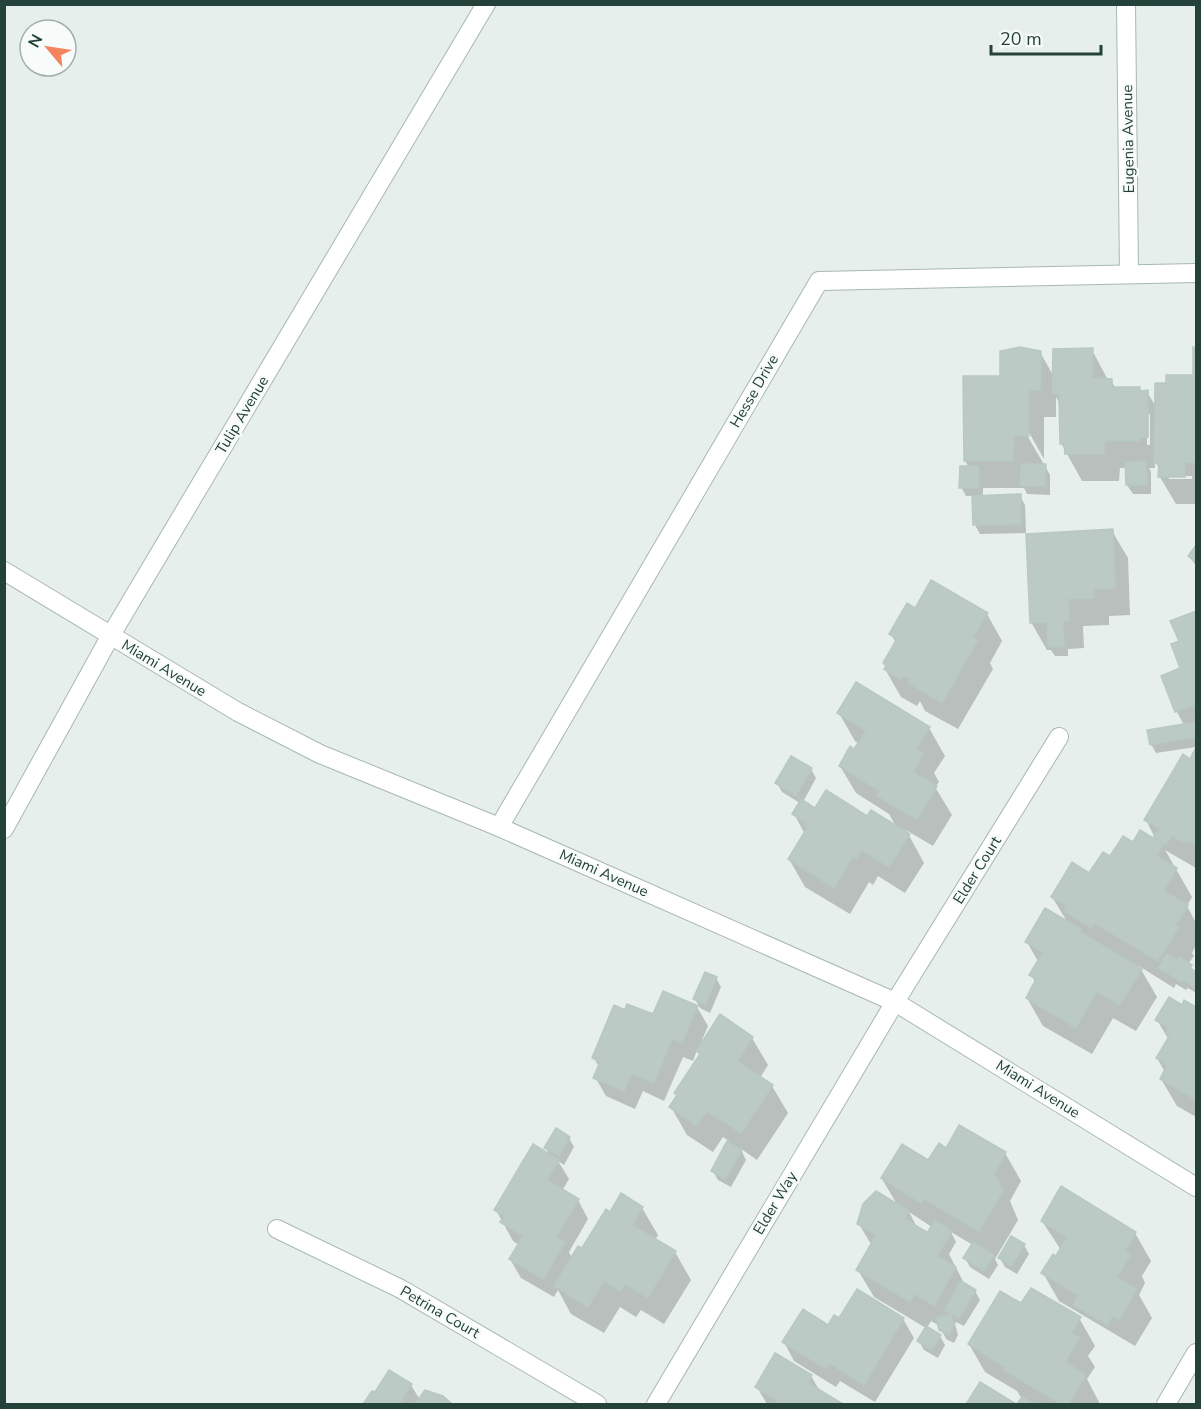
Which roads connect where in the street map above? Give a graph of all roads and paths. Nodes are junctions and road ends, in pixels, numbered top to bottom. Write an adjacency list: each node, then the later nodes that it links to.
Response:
1 (486, 4): 6 (street, Tulip Avenue)
2 (1126, 4): 3 (street, Eugenia Avenue)
3 (1129, 273): 4 (street, Hesse Drive); 8 (street, Hesse Drive)
4 (1197, 273)
5 (4, 571): 6 (street, Miami Avenue)
6 (111, 635): 8 (street, Miami Avenue); 9 (street, Tulip Avenue)
7 (1059, 737): 10 (street, Elder Court)
8 (499, 827): 10 (street, Miami Avenue)
9 (4, 829)
10 (895, 1002): 11 (street, Miami Avenue); 15 (street, Elder Way)
11 (1197, 1187)
12 (277, 1229): 14 (street, Petrina Court)
13 (1197, 1353): 16 (street)
14 (597, 1404)
15 (656, 1404)
16 (1166, 1404)

